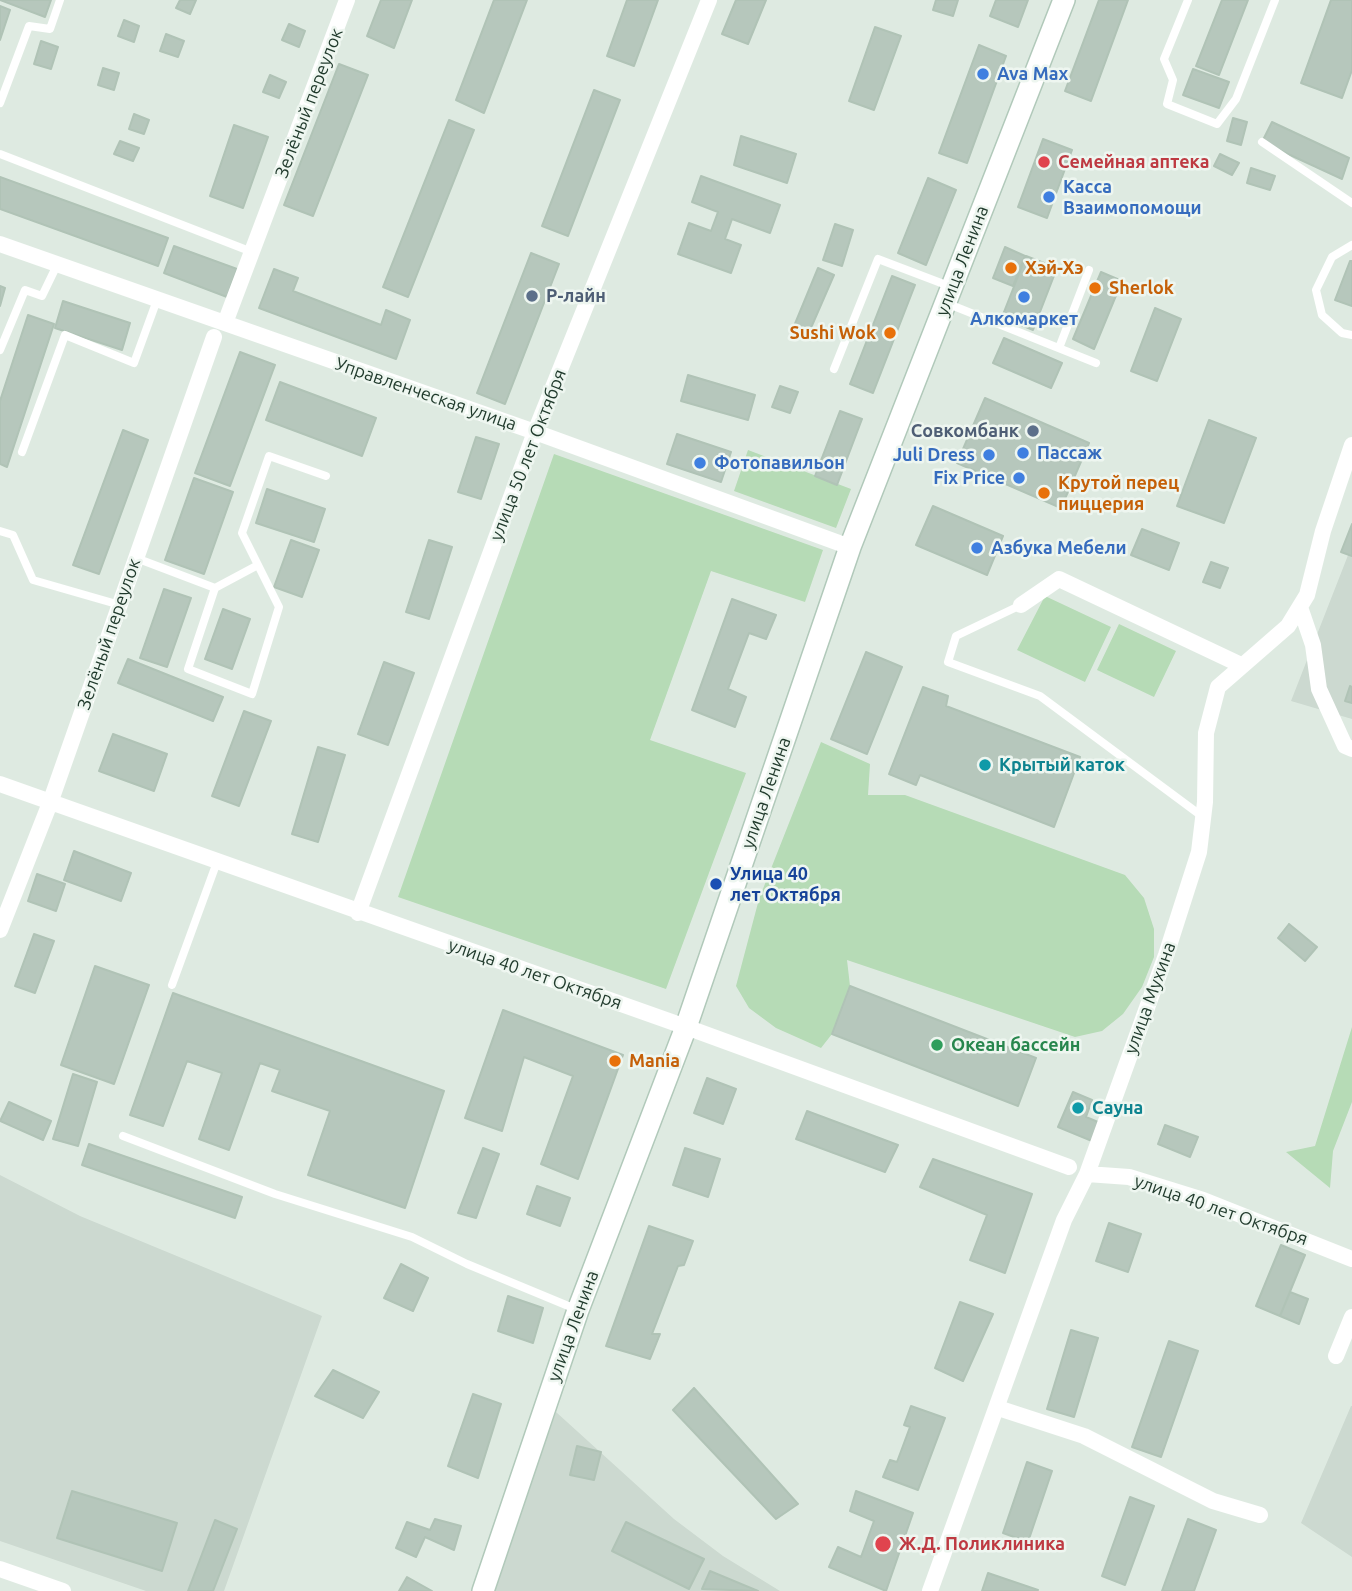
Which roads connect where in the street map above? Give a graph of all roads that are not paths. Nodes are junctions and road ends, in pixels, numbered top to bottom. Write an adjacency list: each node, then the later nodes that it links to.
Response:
1 (60, 0): 7 (lane)
2 (347, 0): 13 (street, Зелёный переулок)
3 (709, 0): 25 (street, улица 50 лет Октября)
4 (1064, 0): 16 (main road, улица Ленина)
5 (1188, 0): 6 (lane)
6 (1275, 0)
7 (0, 103)
8 (1262, 142): 10 (lane)
9 (0, 154): 13 (lane)
10 (1352, 203)
11 (0, 244): 14 (street, Управленческая улица)
12 (1352, 245): 19 (lane)
13 (253, 252): 18 (street, Зелёный переулок)
14 (57, 265): 17 (street, Управленческая улица); 22 (lane)
15 (1089, 270): 21 (lane)
16 (949, 295): 21 (lane); 24 (lane); 30 (main road, улица Ленина)
17 (157, 300): 18 (street, Управленческая улица); 27 (lane)
18 (225, 323): 25 (street, Управленческая улица)
19 (1352, 335)
20 (214, 337): 31 (street, Зелёный переулок)
21 (1059, 348): 23 (lane)
22 (0, 350)
23 (1096, 363)
24 (834, 369)
25 (535, 432): 30 (street, Управленческая улица); 43 (street, улица 50 лет Октября)
26 (1352, 446): 36 (street, улица Мухина)
27 (22, 452)
28 (326, 476): 32 (lane)
29 (0, 531): 35 (lane)
30 (850, 547): 46 (main road, улица Ленина)
31 (136, 558): 33 (lane); 35 (street, Зелёный переулок)
32 (258, 565): 33 (lane); 33 (lane)
33 (215, 588)
34 (1021, 605): 37 (street); 41 (lane)
35 (120, 606): 40 (street, Зелёный переулок)
36 (1300, 607): 37 (street, улица Мухина); 38 (street)
37 (1241, 665): 41 (street, улица Мухина)
38 (1352, 749)
39 (0, 784): 40 (street, улица 40 лет Октября)
40 (50, 803): 42 (street, улица 40 лет Октября); 44 (street, Зелёный переулок)
41 (1203, 817): 49 (street, улица Мухина)
42 (217, 862): 43 (street, улица 40 лет Октября); 45 (lane)
43 (358, 913): 46 (street, улица 40 лет Октября)
44 (0, 930)
45 (172, 985)
46 (686, 1027): 48 (street, улица 40 лет Октября); 51 (main road, улица Ленина)
47 (123, 1136): 51 (lane)
48 (1069, 1167)
49 (1087, 1174): 50 (street, улица 40 лет Октября); 54 (street, улица Мухина)
50 (1352, 1259)
51 (578, 1310): 58 (main road, улица Ленина)
52 (1352, 1318): 53 (street)
53 (1335, 1356)
54 (998, 1408): 55 (street); 59 (street, улица Мухина)
55 (1260, 1515)
56 (0, 1569): 57 (street)
57 (62, 1591)
58 (482, 1591)
59 (930, 1591)

